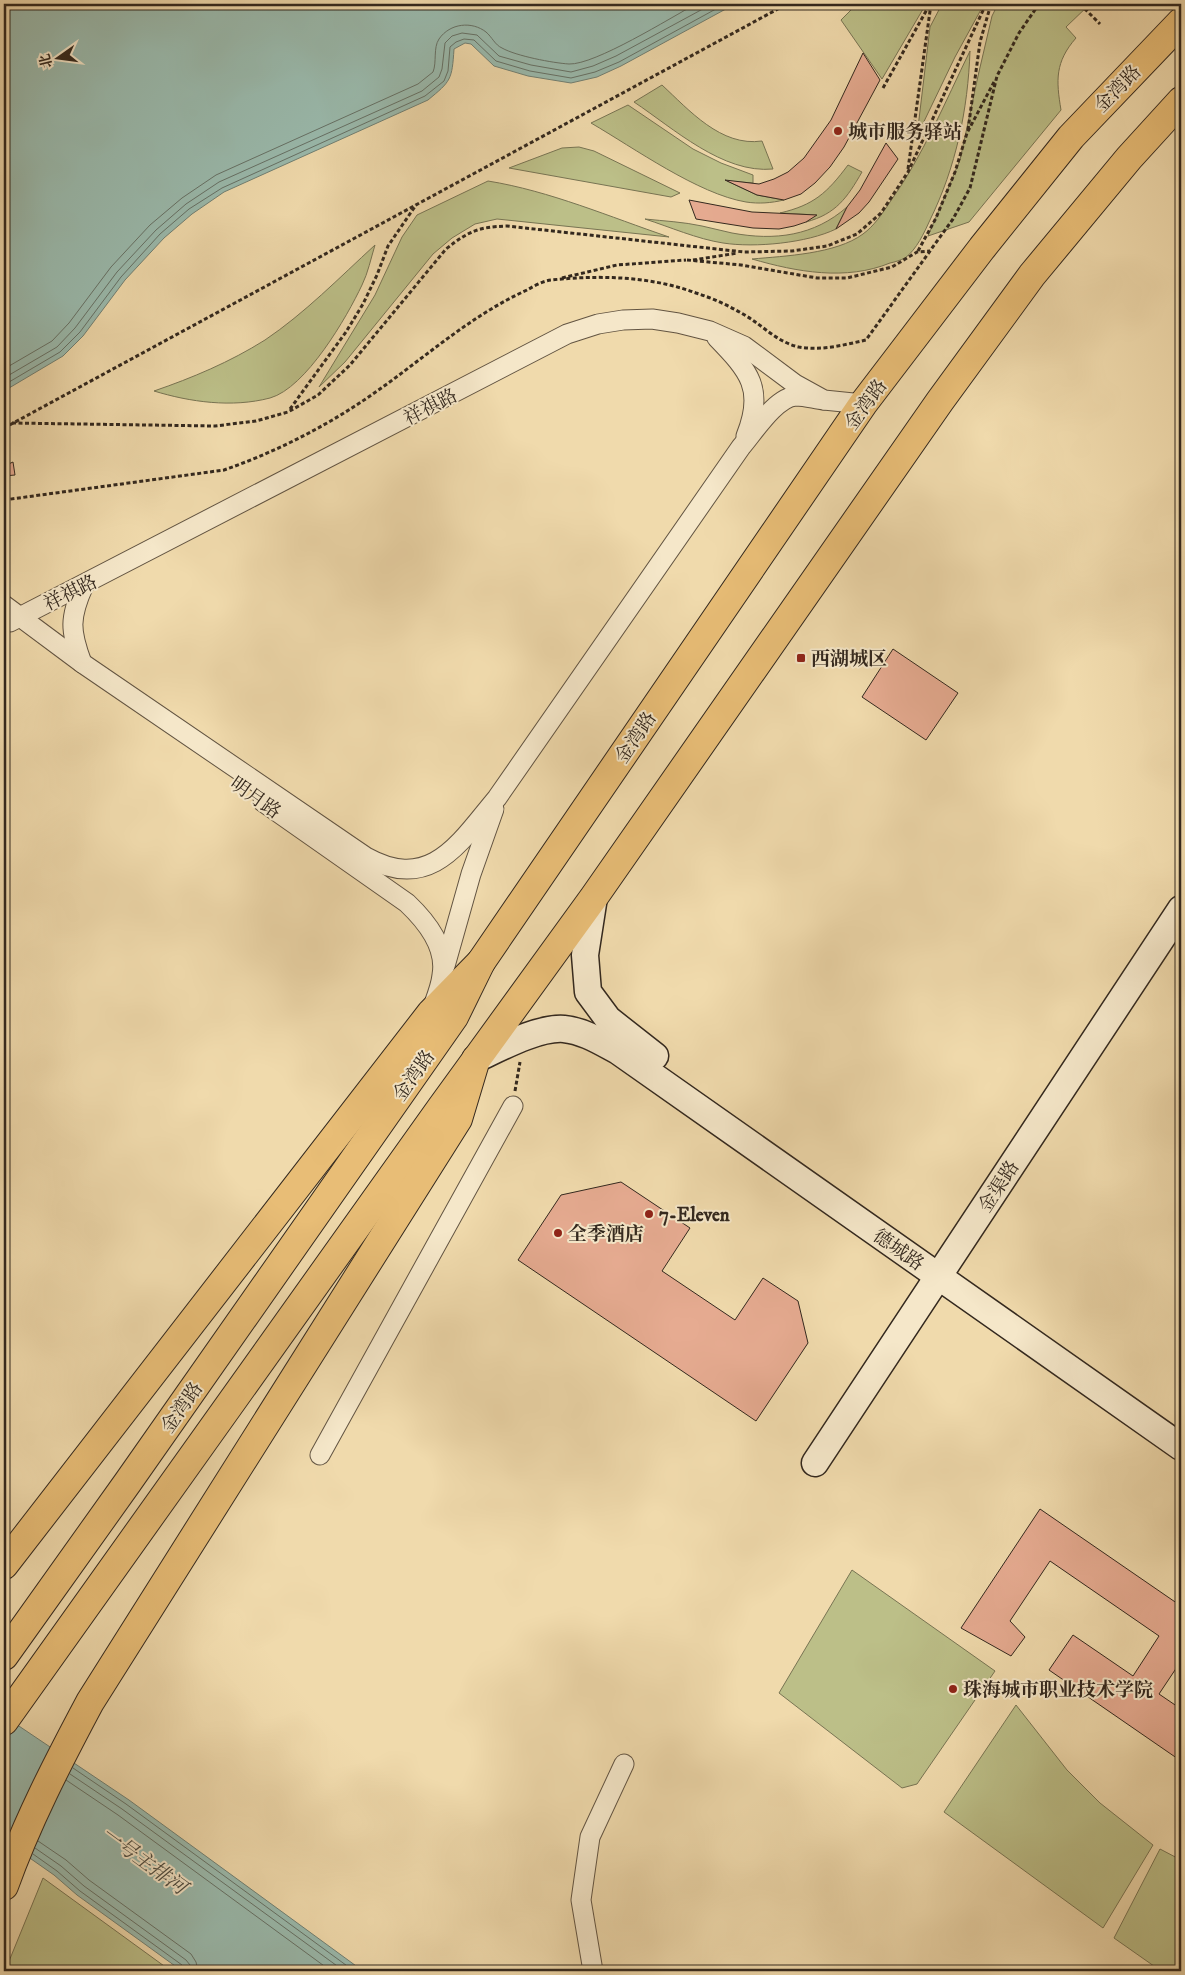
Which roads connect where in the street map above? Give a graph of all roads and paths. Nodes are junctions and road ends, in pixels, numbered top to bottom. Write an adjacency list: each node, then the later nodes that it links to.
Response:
1 (787, 4): 14 (path)
2 (931, 4): 10 (path); 13 (path)
3 (986, 4): 13 (path)
4 (991, 4): 12 (path)
5 (1039, 4): 9 (path)
6 (1080, 4): 8 (path)
7 (1181, 22): 22 (main road, 金湾路)
8 (1100, 24)
9 (997, 76): 12 (path); 15 (path)
10 (883, 88)
11 (1181, 101): 32 (main road, 金湾路)
12 (967, 133): 17 (path)
13 (908, 172): 16 (path)
14 (416, 204): 23 (path); 24 (path)
15 (930, 251): 17 (path); 19 (path)
16 (744, 252): 18 (path); 23 (path)
17 (917, 252): 18 (path)
18 (686, 260): 19 (path)
19 (551, 280): 27 (path)
20 (710, 331): 21 (street, 祥祺路); 26 (street); 28 (street, 祥祺路)
21 (824, 400): 22 (street, 祥祺路); 26 (street)
22 (863, 404): 34 (main road, 金湾路)
23 (288, 412): 24 (path)
24 (12, 424): 25 (path)
25 (4, 428)
26 (742, 447): 31 (street)
27 (4, 500)
28 (84, 586): 29 (street, 祥祺路); 30 (street)
29 (9, 616): 30 (street, 明月路); 35 (street, 明月路)
30 (82, 664): 31 (street, 明月路)
31 (497, 798): 35 (street)
32 (594, 898): 38 (street); 39 (main road, 金湾路)
33 (1181, 909): 41 (street, 金渠路)
34 (480, 962): 36 (main road); 47 (main road, 金湾路)
35 (443, 974): 36 (street, 明月路)
36 (431, 1013): 46 (main road)
37 (524, 1038): 38 (street); 39 (street); 40 (path)
38 (627, 1047): 41 (street, 德城路)
39 (476, 1059): 48 (main road, 金湾路); 50 (main road)
40 (513, 1106): 44 (street)
41 (943, 1270): 42 (street, 德城路); 43 (street, 德城路); 45 (street, 金渠路)
42 (1181, 1426)
43 (1181, 1447)
44 (320, 1455)
45 (815, 1463)
46 (4, 1565)
47 (4, 1656)
48 (4, 1721)
49 (624, 1764): 51 (street)
50 (4, 1886)
51 (593, 1971)

